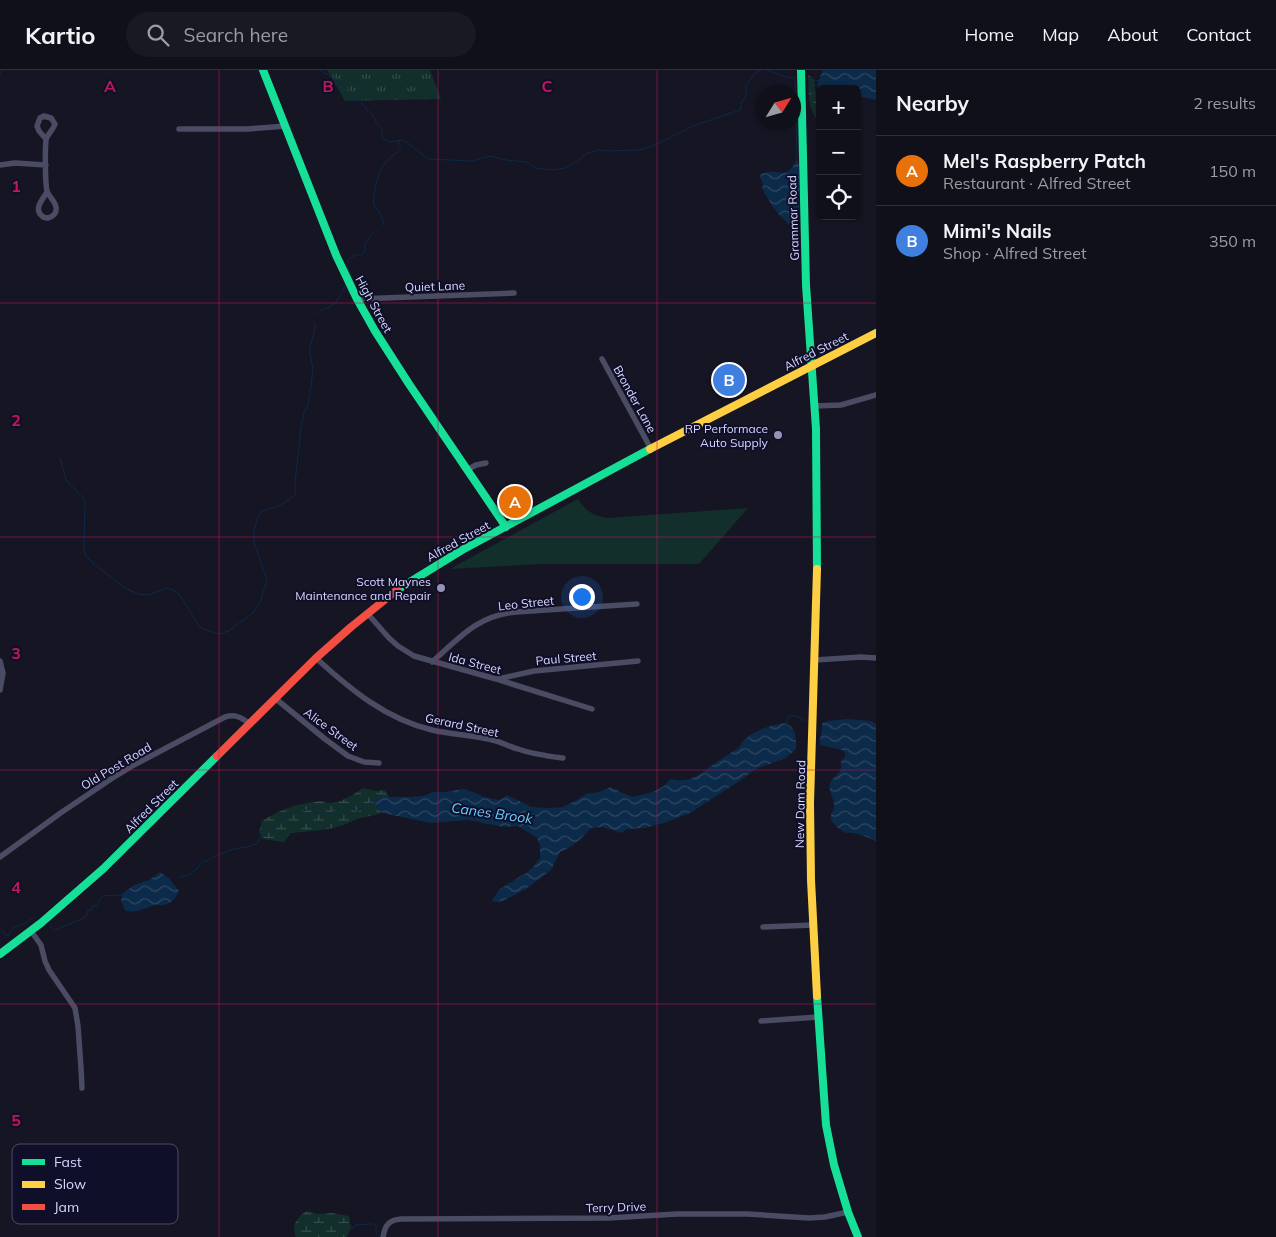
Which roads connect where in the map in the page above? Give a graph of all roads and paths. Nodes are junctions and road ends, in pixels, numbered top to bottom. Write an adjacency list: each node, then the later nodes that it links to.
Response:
1 (264, 70): 3 (street, High Street)
2 (801, 70): 13 (street, Grammar Road)
3 (286, 126): 4 (street); 10 (street, High Street)
4 (179, 129)
5 (46, 139): 7 (street)
6 (0, 164): 7 (street)
7 (46, 165): 8 (street)
8 (47, 192)
9 (514, 293): 10 (street, Quiet Lane)
10 (357, 299): 18 (street, High Street)
11 (876, 333): 13 (street, Alfred Street)
12 (602, 359): 16 (street, Bronder Lane)
13 (812, 366): 15 (street, New Dam Road); 16 (street, Alfred Street)
14 (876, 395): 15 (street)
15 (815, 406): 25 (street, New Dam Road)
16 (651, 449): 19 (street, Alfred Street)
17 (486, 463): 18 (street)
18 (467, 470): 19 (street, High Street)
19 (506, 527): 21 (street, Alfred Street)
20 (637, 604): 27 (street, Leo Street)
21 (367, 613): 22 (street, Alfred Street); 27 (street, Ida Street)
22 (316, 658): 30 (street, Alfred Street); 33 (street, Gerard Street)
23 (876, 658): 25 (street)
24 (0, 660): 29 (street)
25 (815, 660): 36 (street, New Dam Road)
26 (638, 661): 28 (street, Paul Street)
27 (432, 662): 28 (street, Ida Street)
28 (496, 679): 31 (street, Ida Street)
29 (0, 690)
30 (276, 699): 32 (street, Alfred Street); 34 (street, Alice Street)
31 (592, 710)
32 (250, 724): 35 (street, Old Post Road); 38 (street, Alfred Street)
33 (563, 758)
34 (379, 763)
35 (0, 857)
36 (813, 925): 37 (street); 40 (street, New Dam Road)
37 (762, 927)
38 (31, 931): 39 (street, Alfred Street); 42 (street)
39 (0, 954)
40 (818, 1017): 41 (street); 43 (street, New Dam Road)
41 (761, 1020)
42 (82, 1088)
43 (848, 1212): 44 (street, Terry Drive); 45 (street, New Dam Road)
44 (383, 1237)
45 (858, 1237)

